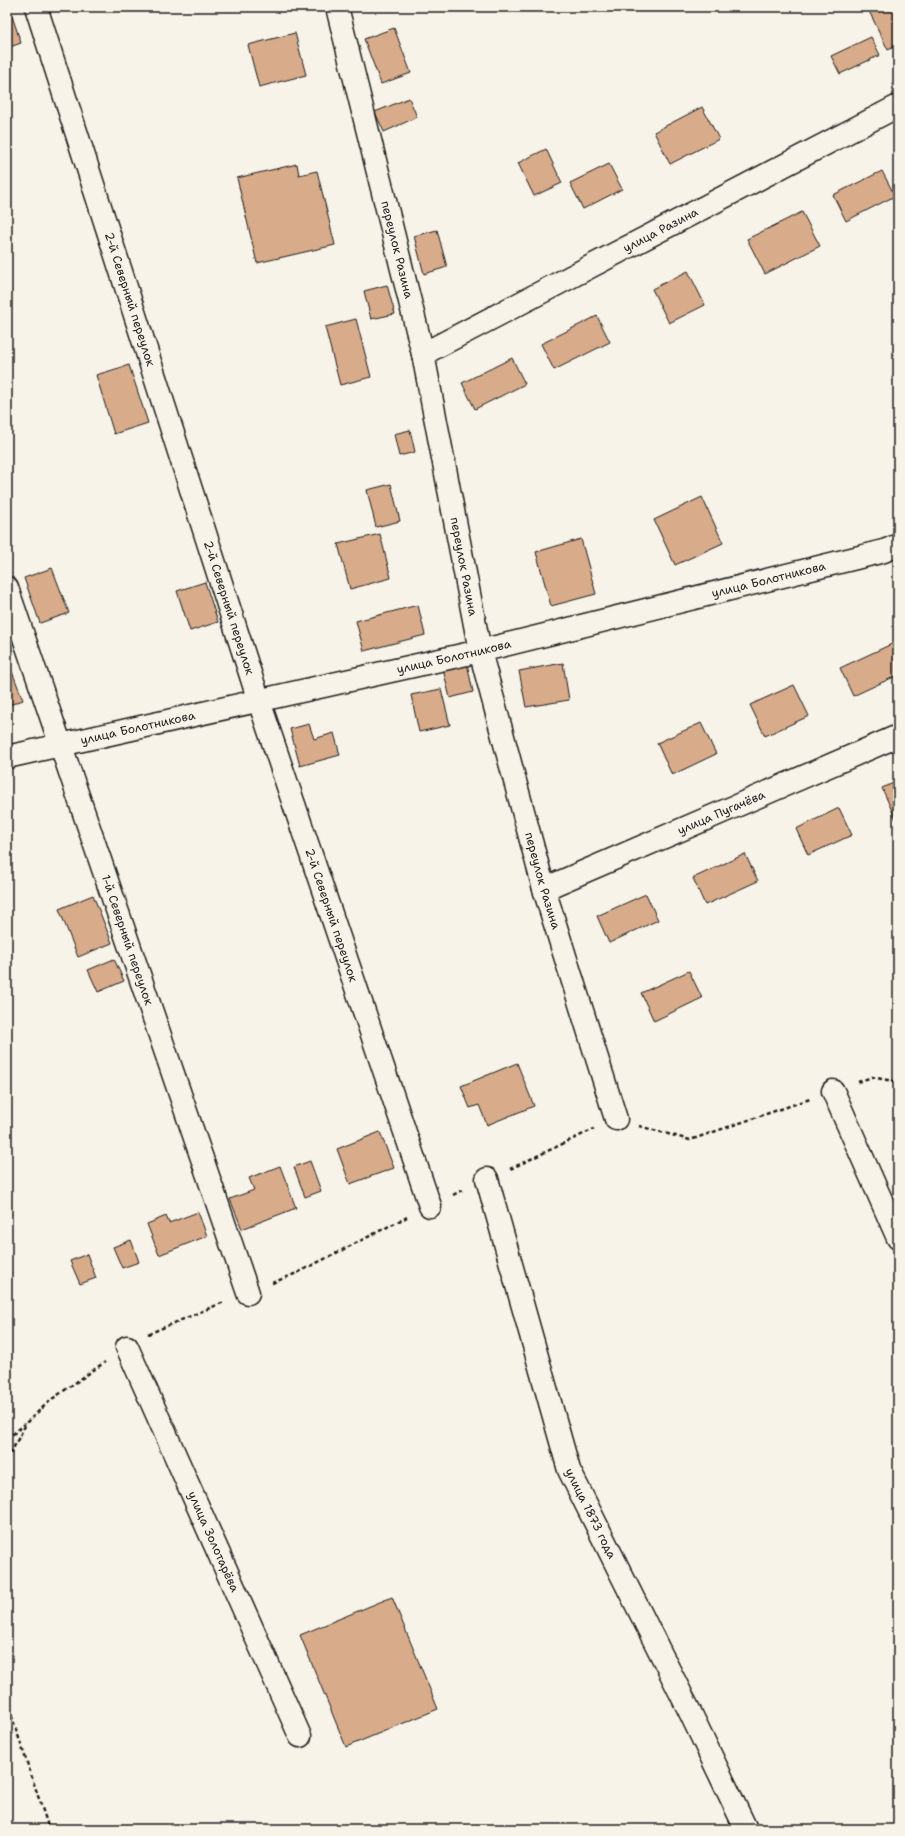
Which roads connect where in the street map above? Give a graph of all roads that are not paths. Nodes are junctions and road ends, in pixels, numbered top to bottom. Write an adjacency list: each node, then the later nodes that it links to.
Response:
1 (36, 7): 8 (street, 2-й Северный переулок)
2 (337, 7): 4 (street, переулок Разина)
3 (898, 106): 4 (street, улица Разина)
4 (423, 354): 7 (street, переулок Разина)
5 (898, 545): 7 (street, улица Болотникова)
6 (7, 588): 10 (street, 1-й Северный переулок)
7 (480, 651): 8 (street, улица Болотникова); 12 (street, переулок Разина)
8 (259, 701): 10 (street, улица Болотникова); 16 (street, 2-й Северный переулок)
9 (898, 736): 12 (street, улица Пугачёва)
10 (61, 746): 11 (street, улица Болотникова); 18 (street, 1-й Северный переулок)
11 (7, 758)
12 (544, 890): 14 (street, переулок Разина)
13 (834, 1091): 17 (street)
14 (616, 1119)
15 (487, 1179): 21 (street, улица 1873 года)
16 (430, 1206)
17 (898, 1238)
18 (248, 1292)
19 (127, 1347): 20 (street, улица Золотарёва)
20 (300, 1736)
21 (746, 1829)

